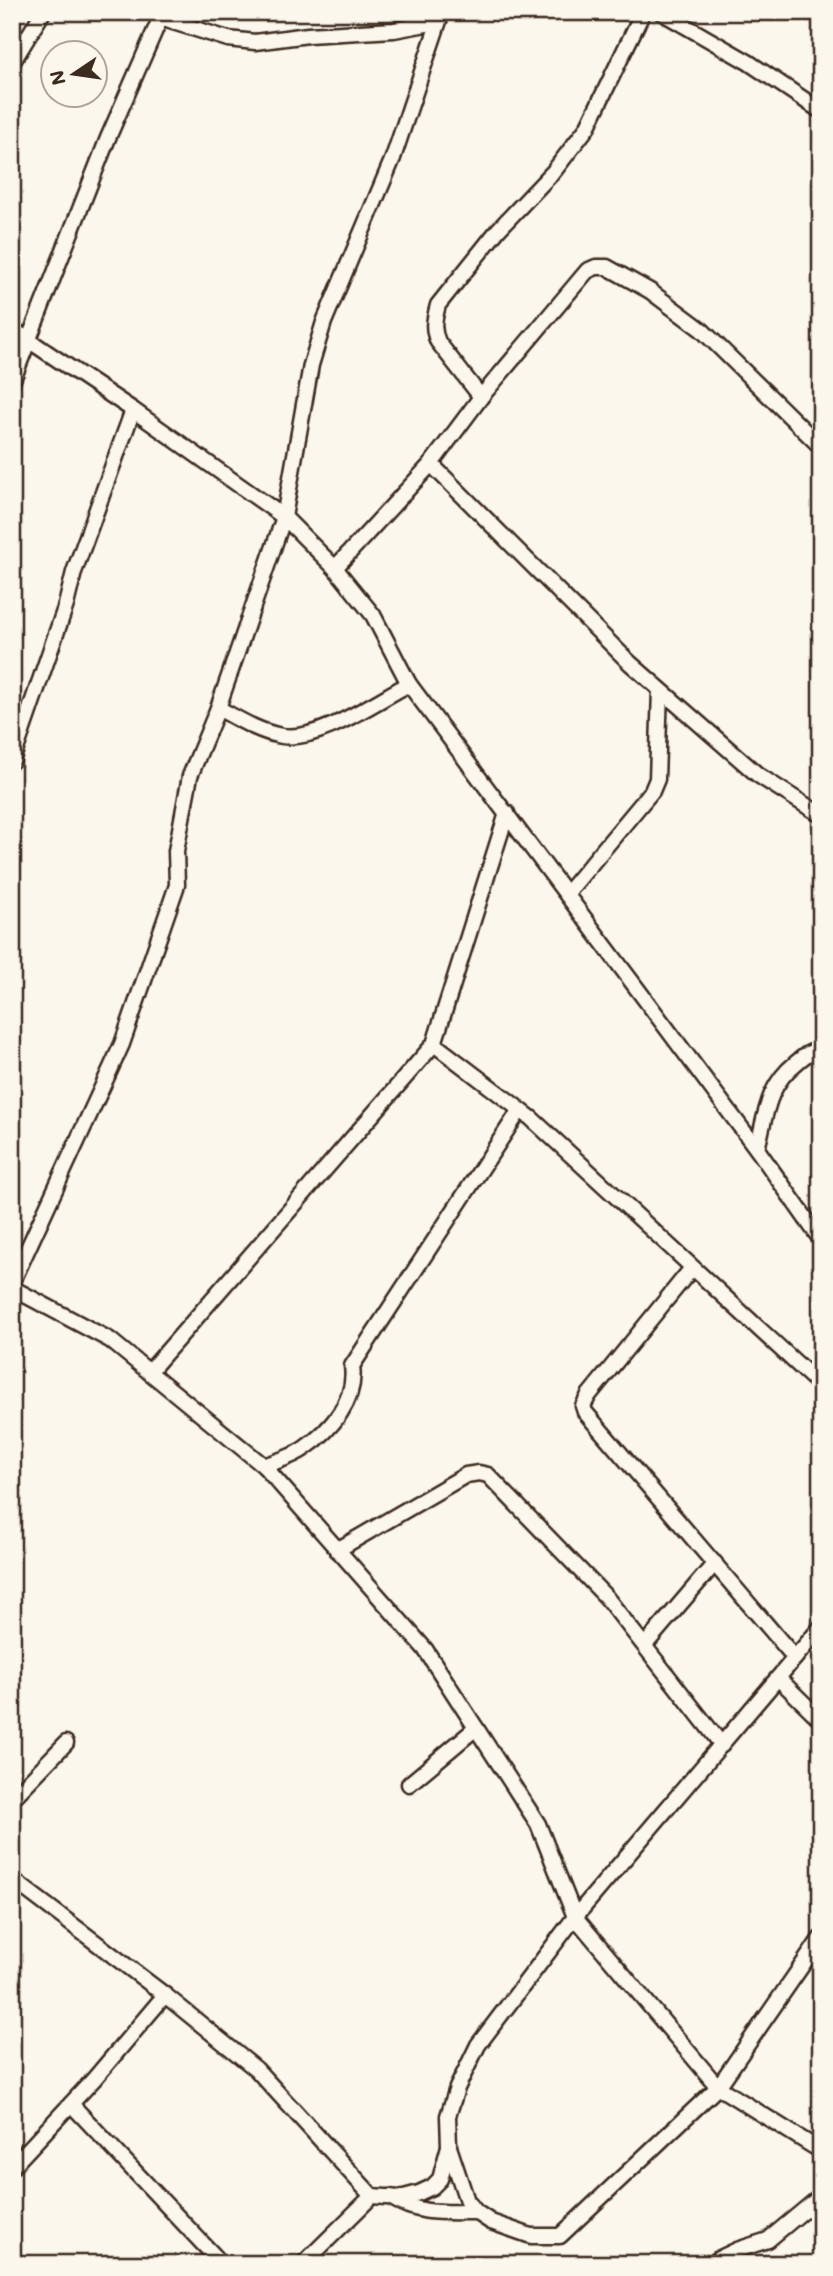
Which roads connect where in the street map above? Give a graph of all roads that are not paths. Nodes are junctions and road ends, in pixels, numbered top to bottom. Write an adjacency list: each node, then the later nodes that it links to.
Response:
1 (43, 12): 6 (street)
2 (643, 12): 11 (street)
3 (661, 12): 7 (street)
4 (161, 15): 5 (street); 9 (street)
5 (440, 17): 15 (street)
6 (12, 63)
7 (821, 111)
8 (12, 329): 9 (street)
9 (29, 341): 10 (street); 12 (street)
10 (12, 382)
11 (481, 397): 13 (street); 14 (street)
12 (132, 410): 15 (street); 20 (street)
13 (821, 447)
14 (431, 464): 16 (street); 18 (street)
15 (284, 517): 16 (street); 19 (street)
16 (335, 568): 17 (street)
17 (409, 684): 19 (street); 21 (street)
18 (660, 690): 22 (street); 23 (street)
19 (218, 708): 30 (street)
20 (12, 761)
21 (507, 813): 23 (street); 24 (street)
22 (821, 815)
23 (567, 894): 27 (street)
24 (433, 1044): 26 (street); 31 (street)
25 (821, 1049): 27 (street)
26 (520, 1110): 29 (street); 33 (street)
27 (757, 1149): 28 (street)
28 (821, 1240)
29 (692, 1268): 32 (street); 35 (street)
30 (12, 1285): 31 (street)
31 (149, 1372): 33 (street)
32 (821, 1386)
33 (264, 1466): 34 (street)
34 (337, 1550): 37 (street); 41 (street)
35 (715, 1563): 37 (street); 38 (street)
36 (821, 1626): 38 (street)
37 (645, 1645): 43 (street)
38 (795, 1658): 39 (street)
39 (778, 1678): 40 (street); 43 (street)
40 (821, 1720)
41 (476, 1728): 44 (street); 47 (street)
42 (66, 1743): 45 (street)
43 (722, 1745): 47 (street)
44 (409, 1784)
45 (12, 1799)
46 (12, 1880): 49 (street)
47 (575, 1917): 50 (street); 52 (street)
48 (821, 1938): 50 (street)
49 (165, 1995): 51 (street); 55 (street)
50 (718, 2087): 53 (street); 58 (street)
51 (71, 2104): 54 (street); 60 (street)
52 (449, 2147): 57 (street); 58 (street)
53 (821, 2151)
54 (12, 2167)
55 (372, 2196): 57 (street); 61 (street)
56 (821, 2196): 59 (street)
57 (389, 2197): 58 (street)
58 (476, 2212)
59 (718, 2259)
60 (222, 2264)
61 (303, 2264)

